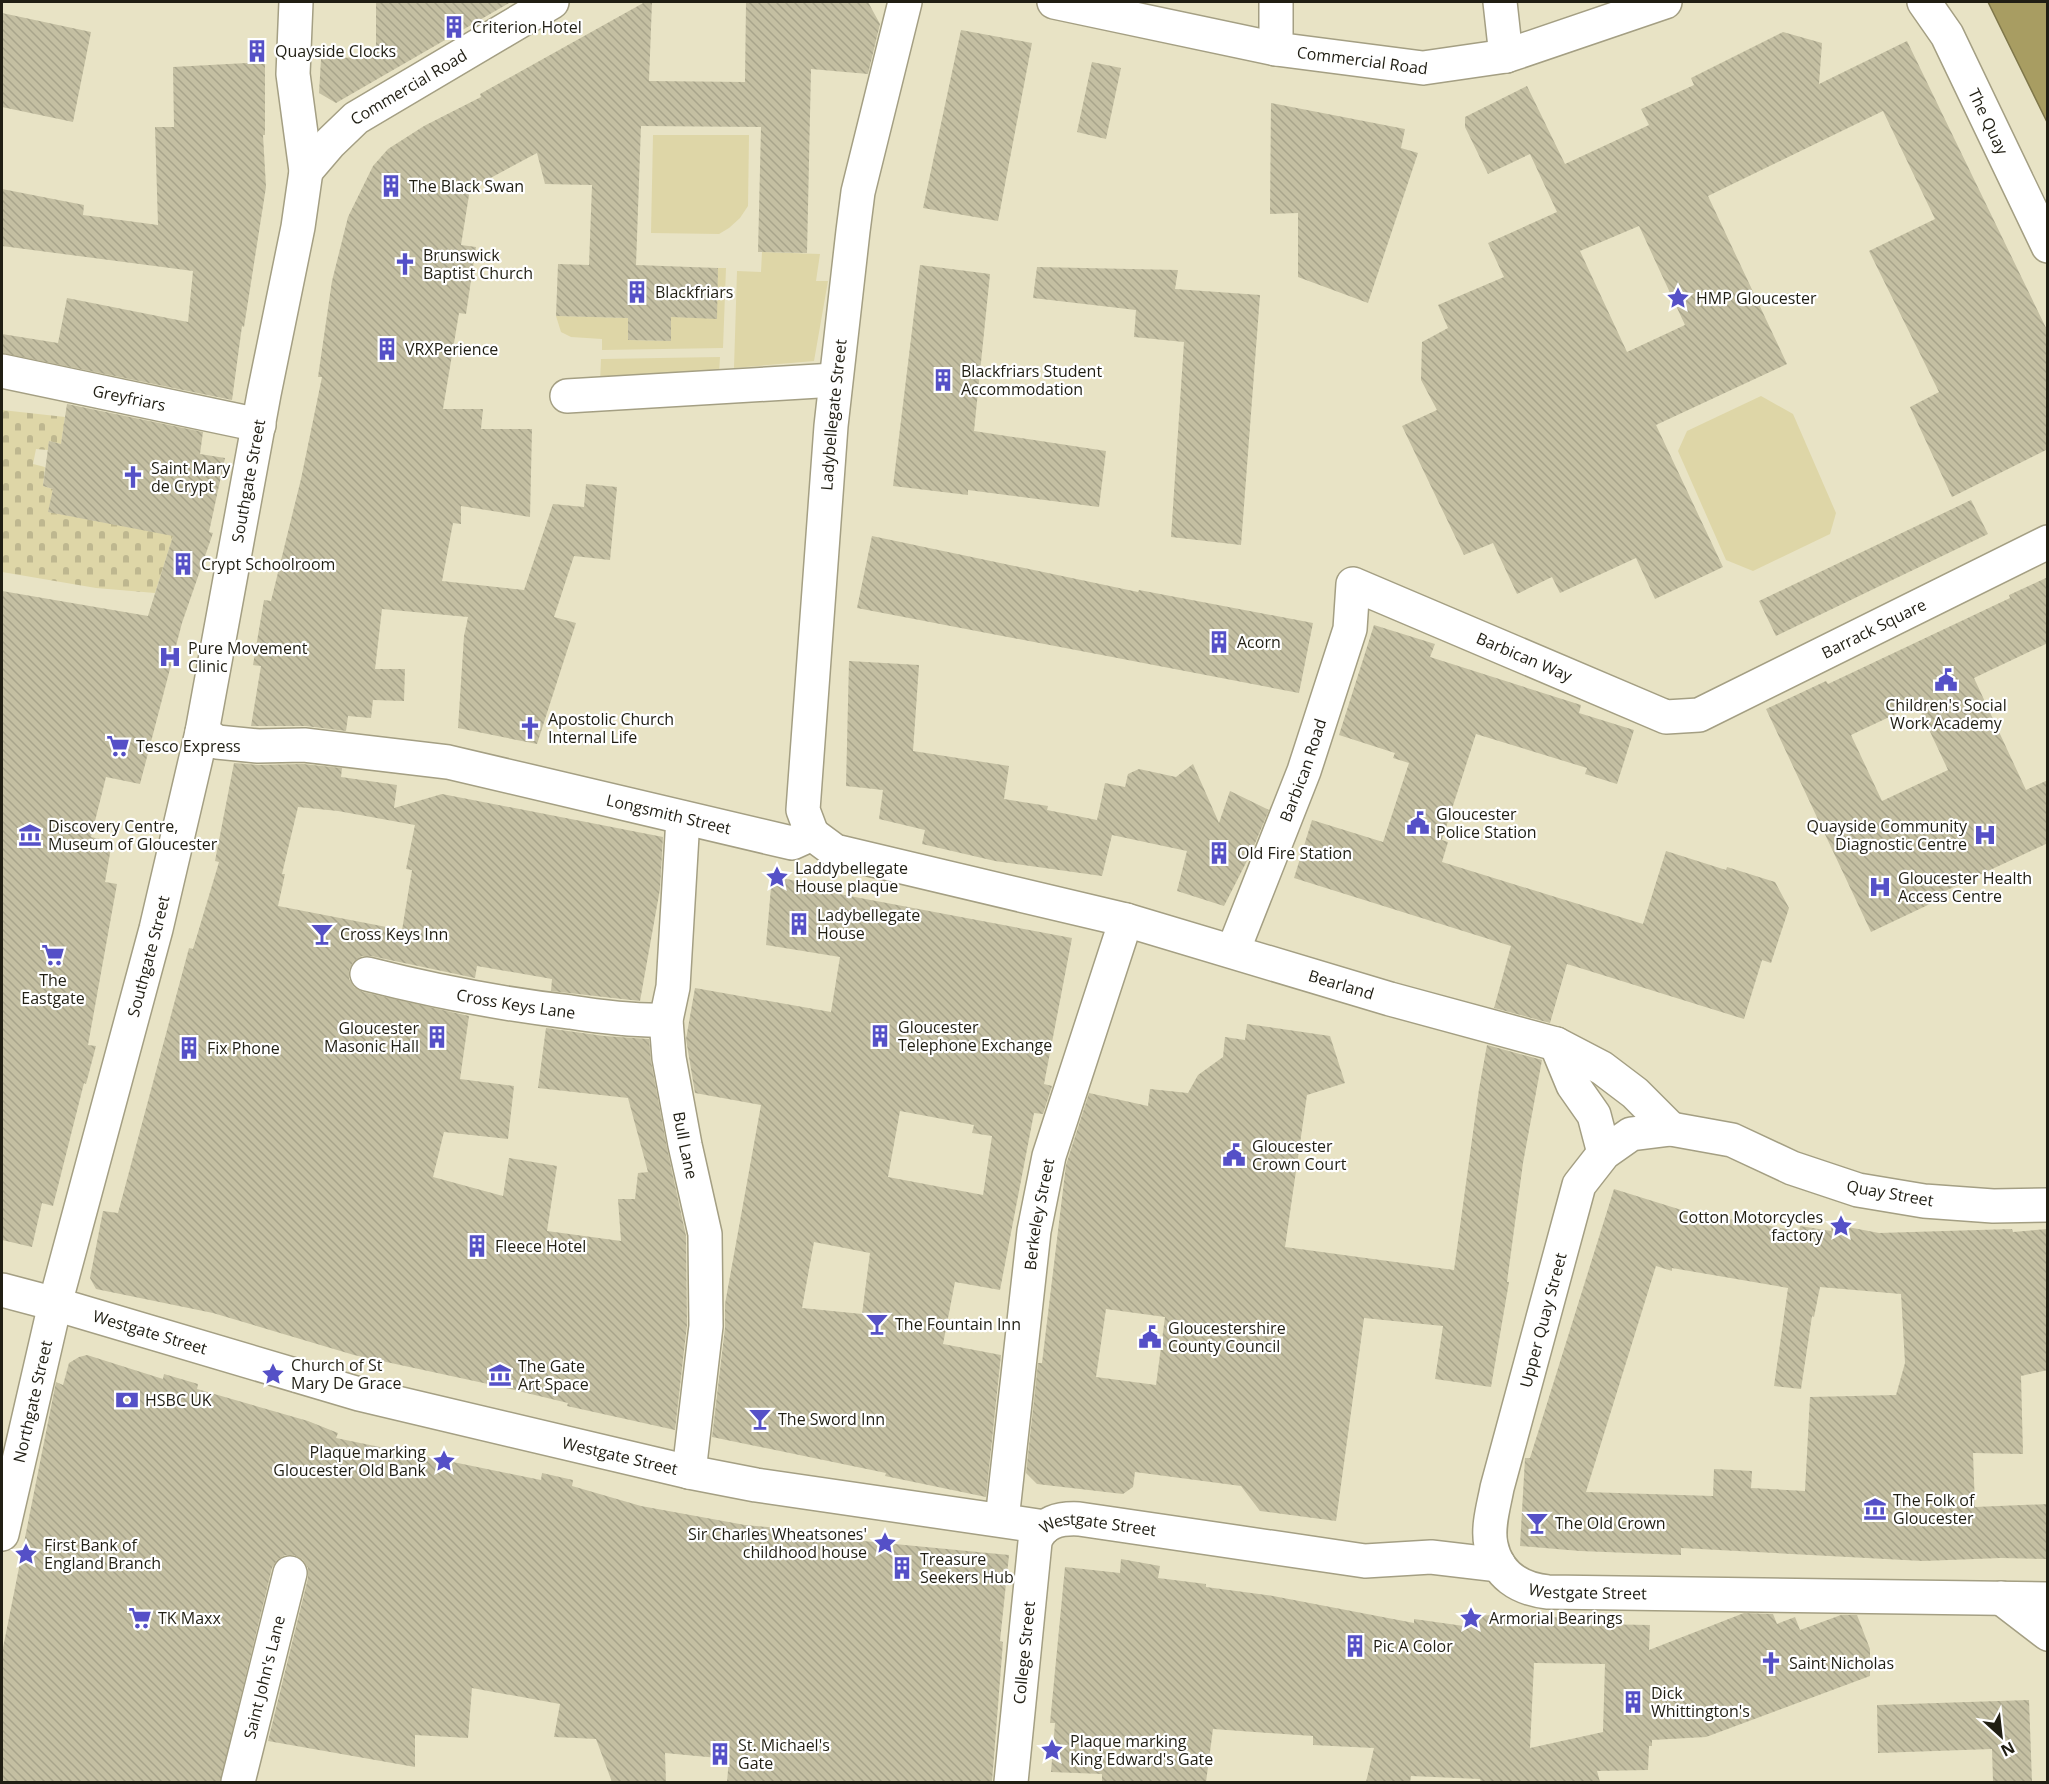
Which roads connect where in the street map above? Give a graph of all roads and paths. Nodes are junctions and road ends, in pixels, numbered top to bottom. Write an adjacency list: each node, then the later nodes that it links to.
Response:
1 (296, 2): 11 (street, Southgate Street)
2 (552, 2): 11 (street, Commercial Road)
3 (905, 2): 14 (street, Ladybellegate Street)
4 (1054, 2): 9 (street, Commercial Road)
5 (1276, 2): 9 (street)
6 (1500, 2): 10 (street)
7 (1665, 2): 10 (street, Commercial Road)
8 (1924, 2): 12 (street, The Quay)
9 (1276, 49): 10 (street, Commercial Road)
10 (1506, 56)
11 (306, 171): 16 (street, Southgate Street)
12 (2048, 246)
13 (2, 371): 16 (street, Greyfriars)
14 (835, 380): 15 (street); 22 (street, Ladybellegate Street)
15 (567, 396)
16 (260, 424): 20 (street, Southgate Street)
17 (2048, 542): 19 (street, Barrack Square)
18 (1353, 584): 19 (street, Barbican Way); 24 (street, Barbican Road)
19 (1699, 715)
20 (202, 732): 21 (street, Longsmith Street); 32 (street, Southgate Street)
21 (683, 818): 22 (street, Longsmith Street); 26 (street, Bull Lane)
22 (812, 834): 23 (street)
23 (1126, 920): 24 (street, Bearland); 34 (street, Berkeley Street)
24 (1233, 951): 27 (street, Bearland)
25 (367, 974): 26 (street, Cross Keys Lane)
26 (666, 1020): 33 (street, Bull Lane)
27 (1556, 1044): 28 (street, Bearland); 29 (street)
28 (1671, 1129): 29 (street, Upper Quay Street); 30 (street, Quay Street)
29 (1604, 1153): 37 (street, Upper Quay Street)
30 (2048, 1204)
31 (2, 1290): 32 (street, Westgate Street)
32 (55, 1304): 33 (street, Westgate Street); 36 (street, Northgate Street)
33 (689, 1472): 34 (street, Westgate Street)
34 (1002, 1520): 35 (street, Westgate Street)
35 (1045, 1527): 37 (street, Westgate Street); 42 (street, College Street)
36 (2, 1534)
37 (1499, 1565): 39 (street, Westgate Street)
38 (290, 1573): 43 (street, Saint John's Lane)
39 (2001, 1598): 40 (street, Westgate Street); 41 (street)
40 (2048, 1599)
41 (2048, 1634)
42 (1011, 1781)
43 (238, 1782)

